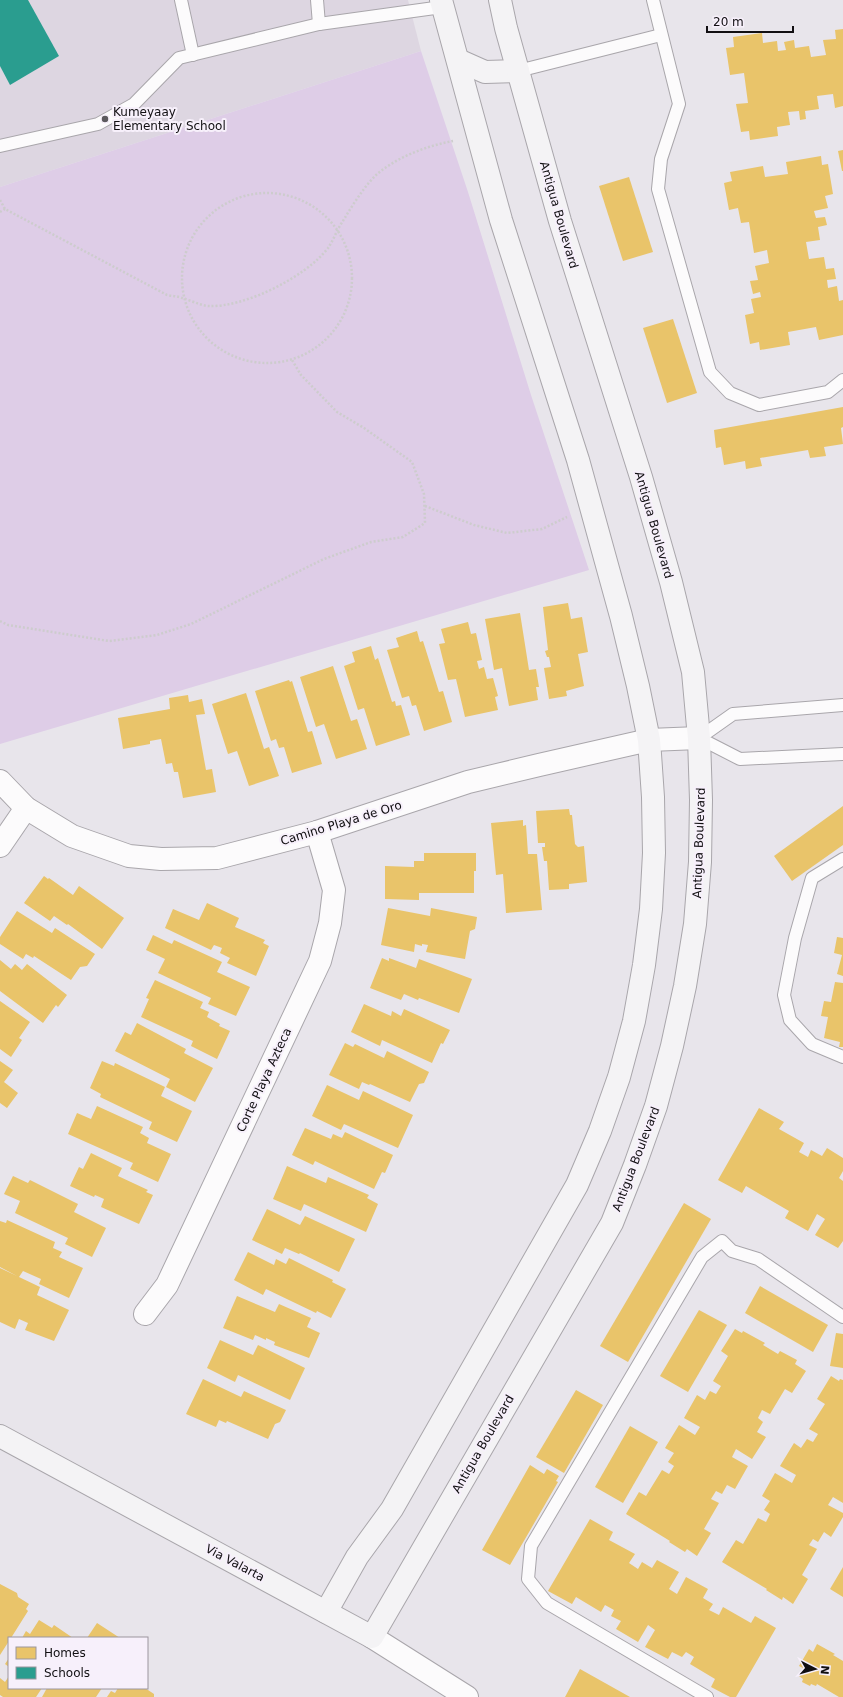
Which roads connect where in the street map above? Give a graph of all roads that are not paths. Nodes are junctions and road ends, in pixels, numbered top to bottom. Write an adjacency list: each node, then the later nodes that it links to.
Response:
1 (181, 0): 8 (lane)
2 (317, 0): 6 (lane)
3 (500, 0): 10 (main road, Antigua Boulevard)
4 (653, 0): 7 (lane)
5 (442, 4): 6 (lane); 9 (main road)
6 (319, 24): 8 (lane)
7 (661, 35): 10 (lane); 12 (lane)
8 (193, 55): 11 (lane)
9 (458, 60): 10 (main road); 15 (main road)
10 (518, 71): 14 (main road, Antigua Boulevard)
11 (0, 146)
12 (843, 380)
13 (843, 705): 14 (lane)
14 (699, 738): 15 (street, Camino Playa de Oro); 16 (lane); 27 (main road, Antigua Boulevard)
15 (648, 740): 19 (street, Camino Playa de Oro); 26 (main road)
16 (843, 754)
17 (0, 781): 18 (street, Camino Playa de Oro)
18 (26, 808): 19 (street, Camino Playa de Oro); 20 (street)
19 (317, 832): 23 (street, Corte Playa Azteca)
20 (0, 846)
21 (843, 859): 22 (lane)
22 (843, 1057)
23 (144, 1314)
24 (843, 1317): 29 (lane)
25 (0, 1436): 26 (main road, Via Valarta)
26 (326, 1612): 27 (main road, Via Valarta)
27 (372, 1637): 28 (street, Via Valarta)
28 (466, 1697)
29 (707, 1697)

